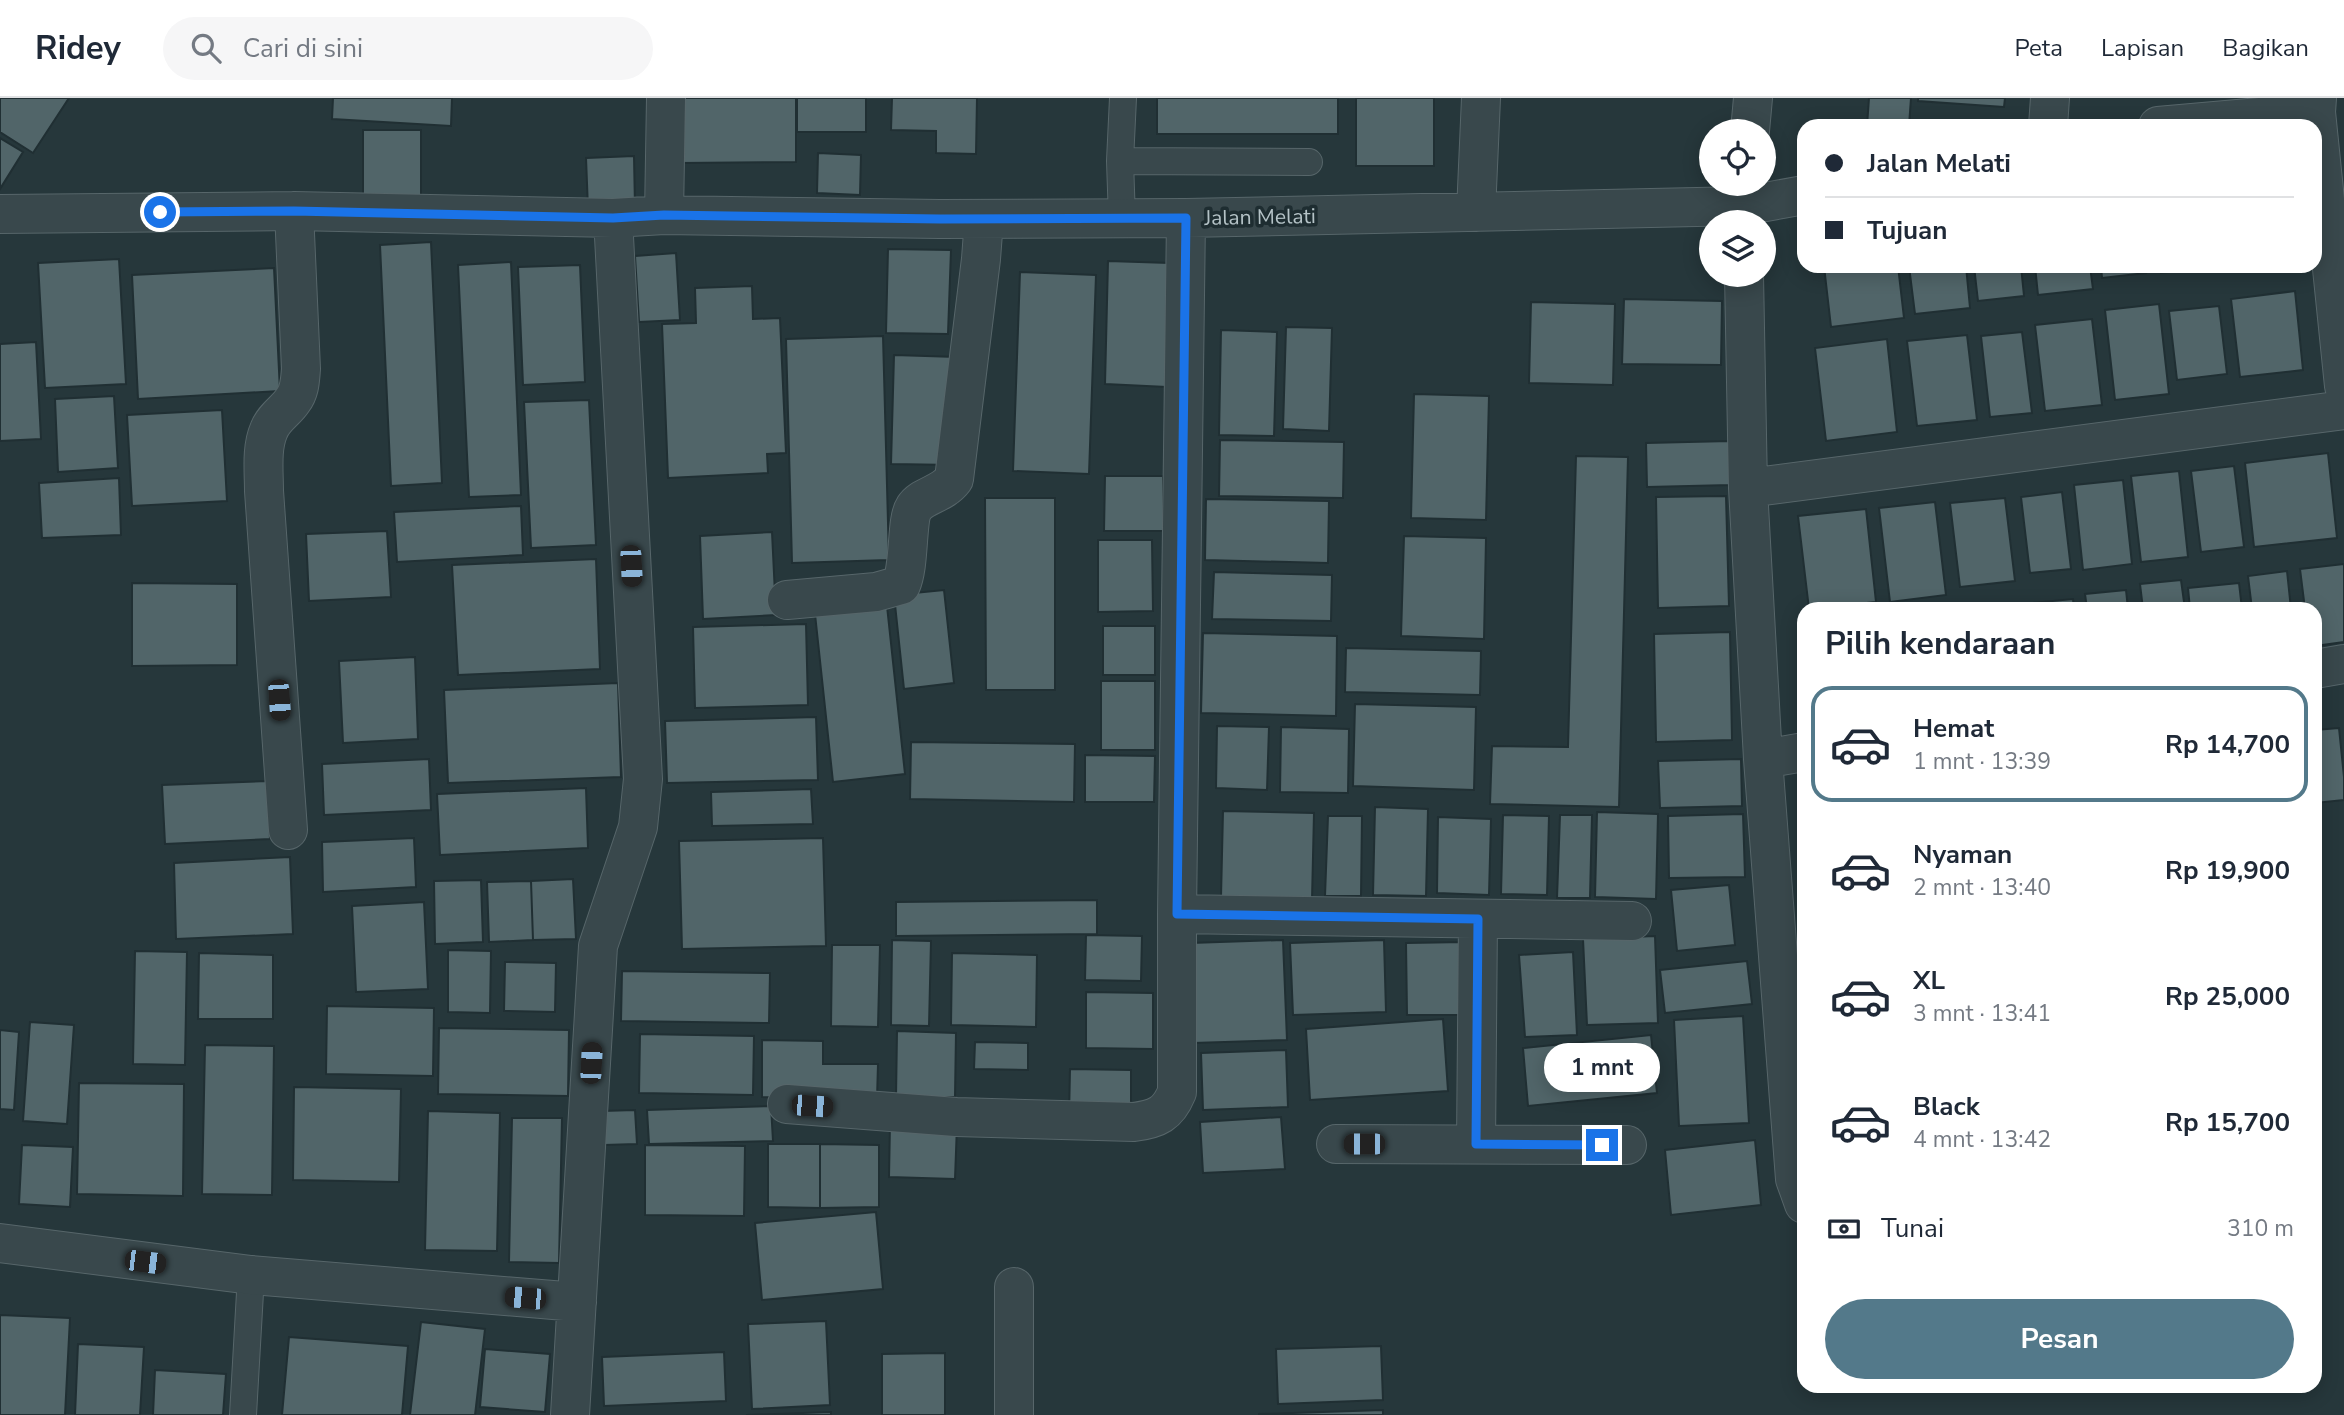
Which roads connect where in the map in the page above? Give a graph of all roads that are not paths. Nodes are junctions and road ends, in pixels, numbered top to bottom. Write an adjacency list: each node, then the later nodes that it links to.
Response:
1 (666, 98): 18 (street)
2 (1123, 98): 11 (lane)
3 (1481, 98): 16 (street)
4 (1753, 98): 7 (street)
5 (2050, 98): 8 (street)
6 (2317, 105): 9 (street)
7 (1751, 119)
8 (2048, 119)
9 (2211, 119)
10 (2322, 157): 24 (street)
11 (1120, 160): 12 (lane); 22 (lane)
12 (1309, 162)
13 (1797, 196): 14 (street, Jalan Melati)
14 (1744, 204): 16 (street, Jalan Melati)
15 (294, 211): 17 (street, Jalan Melati); 19 (street, Jalan Melati); 32 (street)
16 (1476, 212): 20 (street, Jalan Melati)
17 (0, 214)
18 (664, 215): 19 (street, Jalan Melati); 21 (street, Jalan Melati)
19 (613, 218): 45 (street)
20 (1186, 218): 22 (street, Jalan Melati); 33 (street)
21 (984, 219): 22 (street, Jalan Melati); 27 (street)
22 (1122, 219)
23 (1744, 287): 26 (street)
24 (2344, 386)
25 (2344, 410): 26 (street)
26 (1748, 488): 31 (street)
27 (787, 600)
28 (2344, 664): 29 (street)
29 (2322, 668)
30 (1797, 753): 31 (street)
31 (1763, 759): 36 (street)
32 (288, 830)
33 (1177, 914): 34 (street); 37 (street)
34 (1478, 919): 35 (street); 39 (street)
35 (1632, 921)
36 (1794, 1018): 41 (street)
37 (788, 1104)
38 (1336, 1144): 39 (street)
39 (1476, 1144): 40 (street)
40 (1627, 1145)
41 (1797, 1185)
42 (0, 1243): 43 (street)
43 (251, 1275): 45 (street); 46 (lane)
44 (1014, 1287): 48 (street)
45 (577, 1302): 47 (street)
46 (243, 1415)
47 (570, 1415)
48 (1014, 1415)

